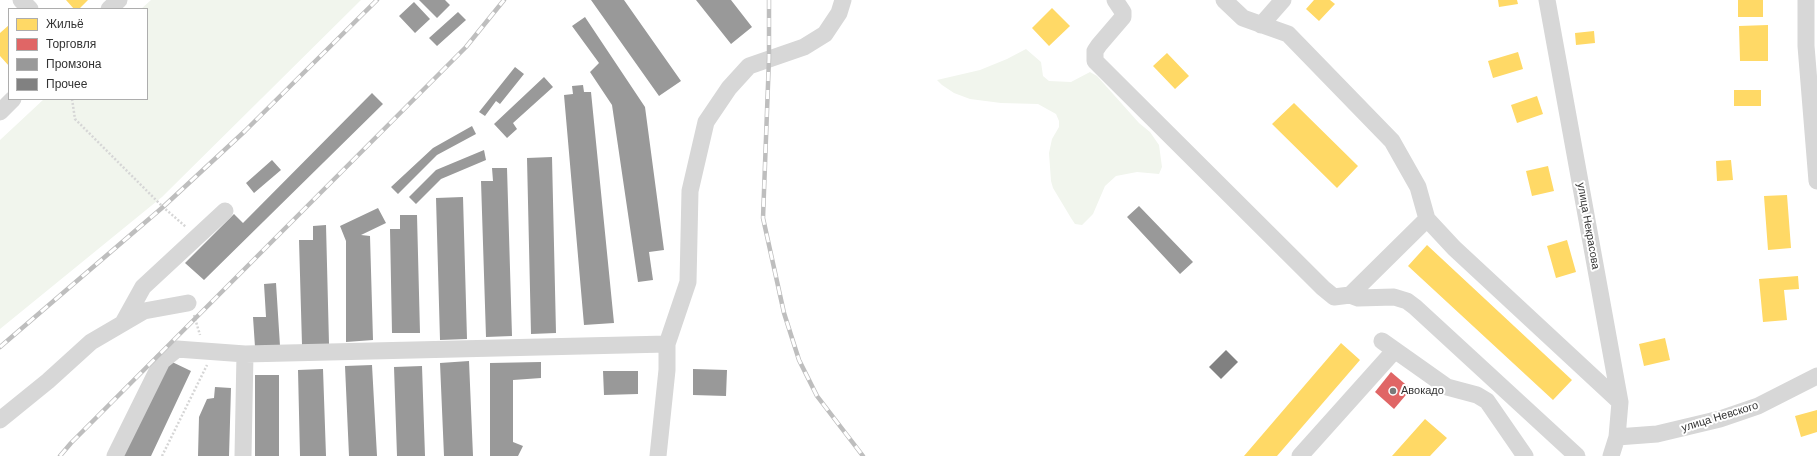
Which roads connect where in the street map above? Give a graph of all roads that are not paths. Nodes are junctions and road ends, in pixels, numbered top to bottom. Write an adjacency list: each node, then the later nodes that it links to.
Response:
1 (21, 0): 9 (street)
2 (119, 0): 10 (street)
3 (844, 0): 21 (street)
4 (1115, 0): 18 (street)
5 (1224, 0): 11 (street)
6 (1283, 0): 11 (street)
7 (1548, 0): 24 (street, улица Некрасова)
8 (1806, 0): 12 (street)
9 (29, 8)
10 (110, 8)
11 (1261, 25): 17 (street)
12 (1812, 49): 15 (street)
13 (12, 100): 14 (street)
14 (0, 112)
15 (1817, 181)
16 (224, 211): 20 (street)
17 (1427, 219): 18 (street); 24 (street)
18 (1350, 295): 33 (street)
19 (188, 303): 20 (street)
20 (123, 323): 25 (street)
21 (667, 344): 22 (street); 30 (street)
22 (245, 354): 28 (street); 29 (street)
23 (1817, 376): 26 (street, улица Невского)
24 (1620, 402): 26 (street, улица Некрасова)
25 (0, 420)
26 (1617, 436): 27 (street, улица Некрасова)
27 (1612, 455)
28 (115, 456)
29 (243, 456)
30 (658, 456)
31 (1300, 456): 32 (street)
32 (1525, 456)
33 (1577, 456)

